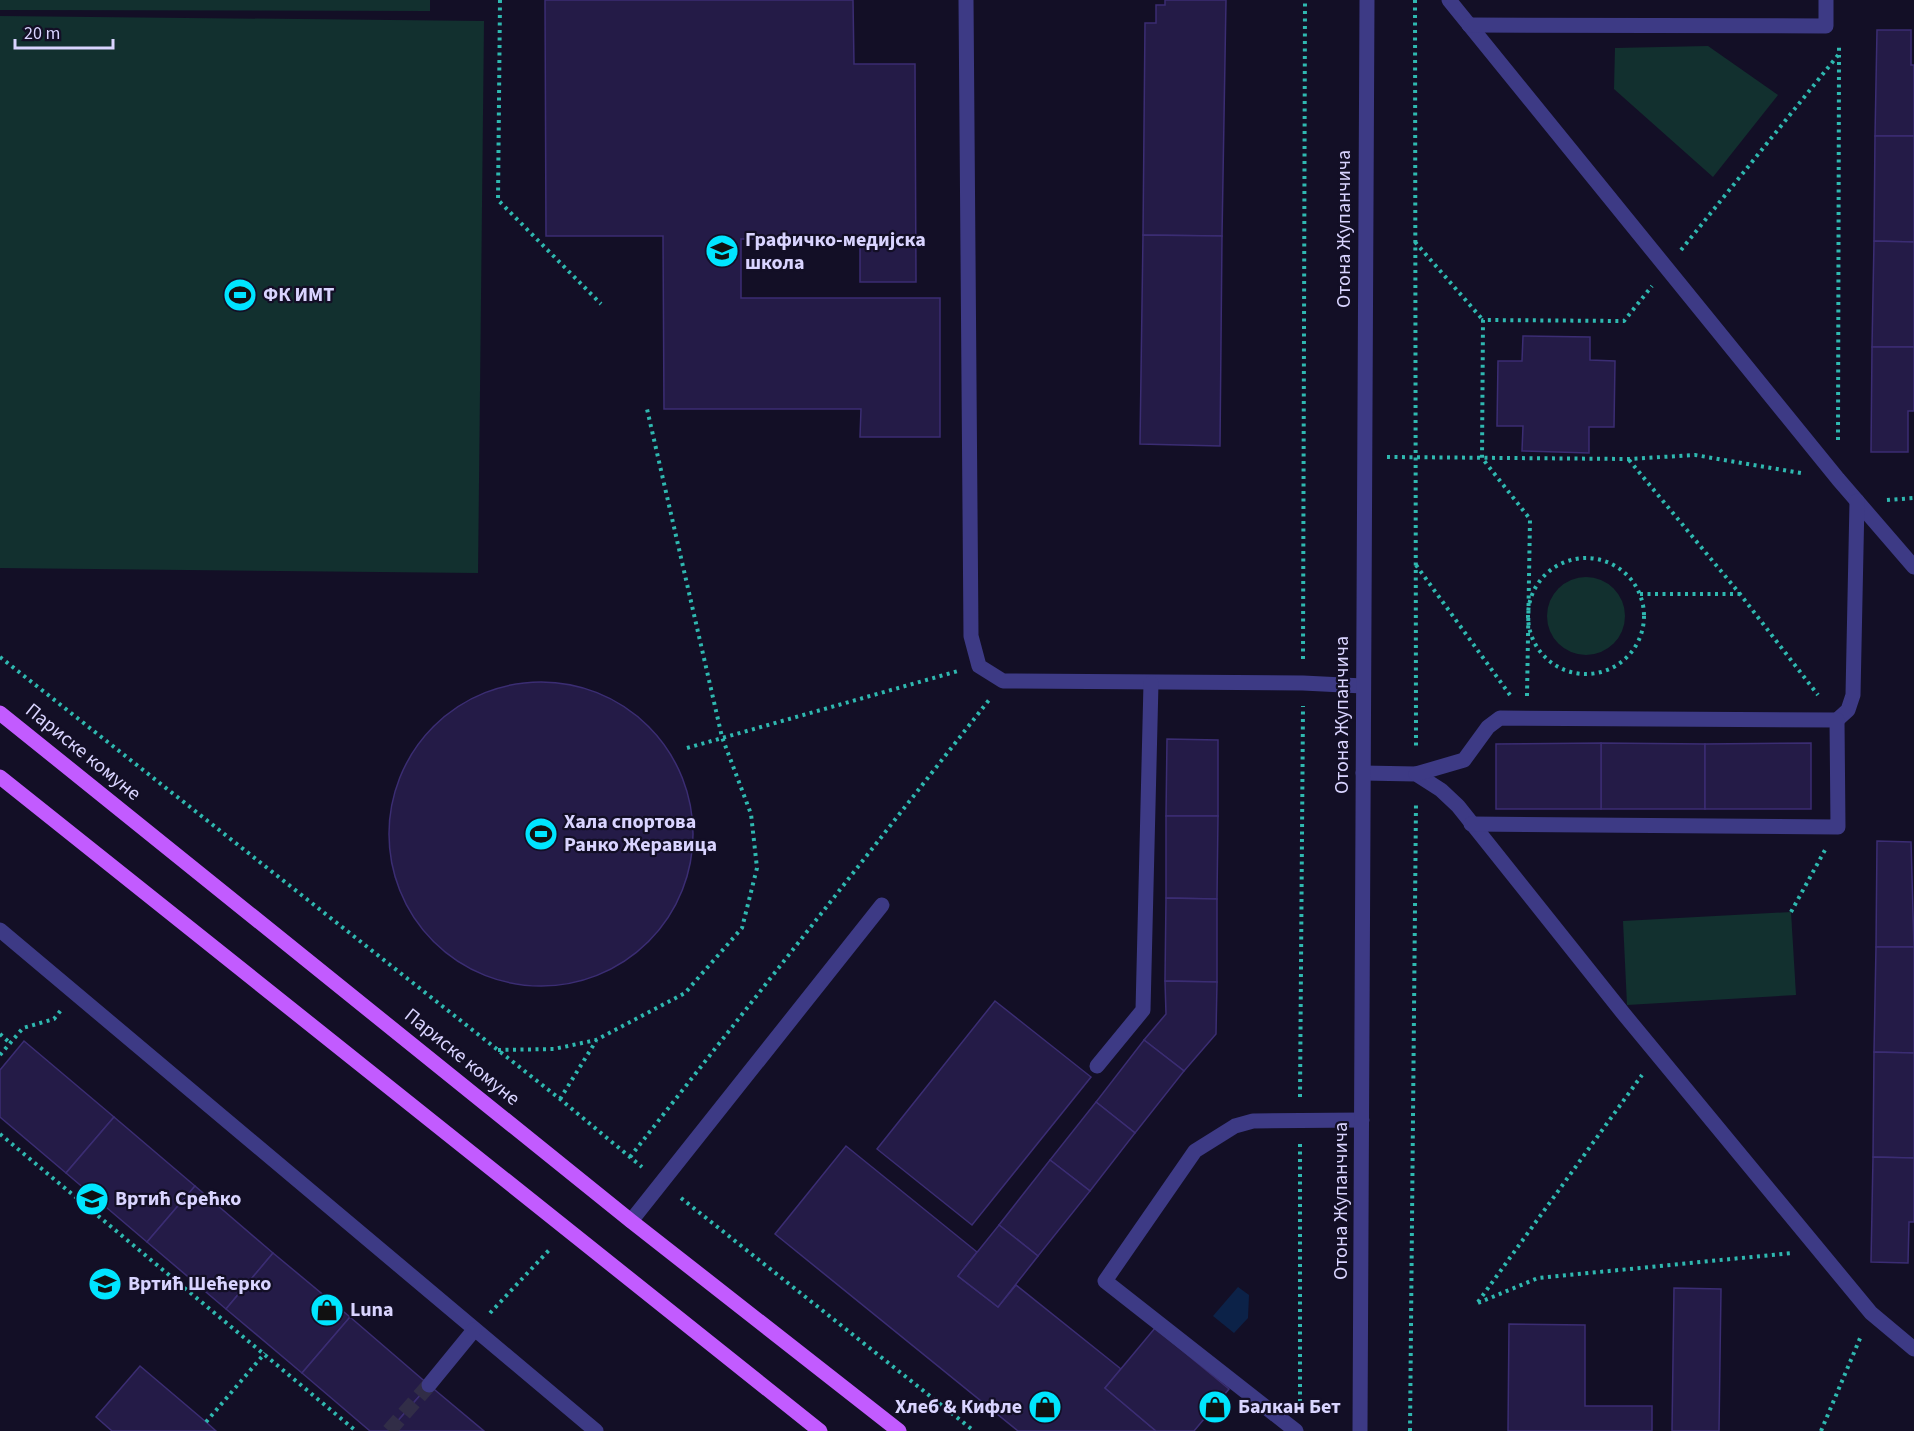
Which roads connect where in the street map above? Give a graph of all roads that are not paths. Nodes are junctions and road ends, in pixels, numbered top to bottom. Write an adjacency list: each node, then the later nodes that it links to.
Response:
1 (966, 0): 8 (street)
2 (1367, 0): 9 (street, Отона Жупанчича)
3 (1449, 0): 5 (street)
4 (1826, 0): 5 (street)
5 (1469, 25): 6 (street)
6 (1857, 501): 7 (street); 11 (street)
7 (1914, 567)
8 (1151, 683): 9 (street); 18 (street)
9 (1363, 686): 12 (street, Отона Жупанчича)
10 (0, 713): 20 (main road, Париске комуне)
11 (1837, 720): 13 (street); 15 (street)
12 (1363, 773): 13 (street); 19 (street, Отона Жупанчича)
13 (1416, 774): 15 (street)
14 (0, 777): 25 (main road)
15 (1471, 824): 22 (street)
16 (882, 905): 20 (street)
17 (0, 930): 21 (street)
18 (1097, 1066)
19 (1362, 1120): 27 (street); 28 (street, Отона Жупанчича)
20 (631, 1221): 26 (main road, Париске комуне)
21 (474, 1330): 23 (street); 24 (street)
22 (1914, 1349)
23 (429, 1385)
24 (596, 1431)
25 (820, 1431)
26 (899, 1431)
27 (1296, 1431)
28 (1360, 1431)

